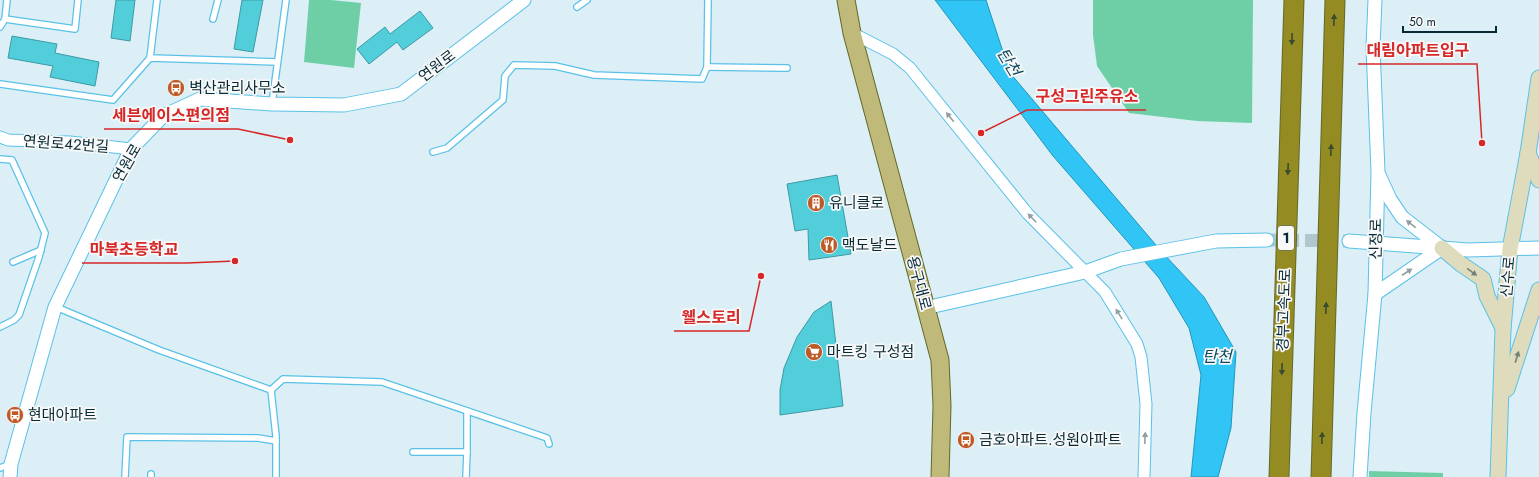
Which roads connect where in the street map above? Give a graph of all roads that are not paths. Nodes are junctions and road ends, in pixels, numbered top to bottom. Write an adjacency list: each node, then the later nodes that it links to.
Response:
1 (7, 0): 14 (lane)
2 (78, 0): 14 (lane)
3 (157, 0): 18 (lane)
4 (218, 0): 15 (lane)
5 (286, 0): 19 (lane)
6 (524, 0): 24 (street, 연원로)
7 (587, 0): 13 (lane)
8 (708, 0): 20 (lane)
9 (846, 0): 17 (main road, 용구대로)
10 (1294, 0): 60 (highway, 경부고속도로 / 1, one-way to 60)
11 (1335, 0): 61 (highway, one-way to 11)
12 (1375, 0): 30 (street, 신정로)
13 (577, 7)
14 (5, 19): 16 (lane)
15 (213, 19)
16 (0, 27)
17 (852, 33): 40 (street, one-way to 17); 44 (main road, 용구대로)
18 (150, 58): 19 (lane); 23 (lane)
19 (277, 62): 24 (lane)
20 (708, 67): 21 (lane); 27 (lane)
21 (787, 68)
22 (1539, 78): 28 (main road, 신수로)
23 (0, 84)
24 (272, 104): 26 (street, 연원로)
25 (0, 137): 26 (street, 연원로42번길)
26 (131, 149): 43 (street, 연원로)
27 (433, 152)
28 (1528, 153): 31 (main road); 37 (main road, 신수로)
29 (0, 159): 38 (lane)
30 (1378, 172): 34 (street, 신정로); 35 (street, one-way to 30)
31 (1539, 180)
32 (1267, 240): 40 (street)
33 (1350, 241): 34 (street)
34 (1376, 243): 35 (street); 42 (street, 신정로)
35 (1442, 248): 37 (street); 42 (street, one-way to 35); 46 (main road, one-way to 46)
36 (1539, 248): 37 (street)
37 (1510, 249): 46 (main road, 신수로)
38 (41, 250): 39 (lane); 45 (lane)
39 (13, 262)
40 (1085, 272): 44 (street); 59 (street, one-way to 40)
41 (1539, 290): 48 (main road, one-way to 41)
42 (1375, 294): 62 (street, 신정로)
43 (55, 307): 47 (lane); 54 (street, 연원로)
44 (925, 308): 58 (main road, 용구대로)
45 (0, 327)
46 (1504, 329): 48 (main road, 신수로)
47 (271, 390): 49 (lane); 50 (lane)
48 (1502, 407): 63 (main road, 신수로)
49 (467, 411): 51 (lane); 53 (lane)
50 (276, 441): 55 (lane); 56 (lane)
51 (549, 444)
52 (412, 452): 53 (lane)
53 (467, 452): 57 (lane)
54 (7, 470)
55 (124, 477)
56 (276, 477)
57 (466, 477)
58 (940, 477)
59 (1144, 477)
60 (1279, 477)
61 (1321, 477)
62 (1360, 477)
63 (1498, 477)

